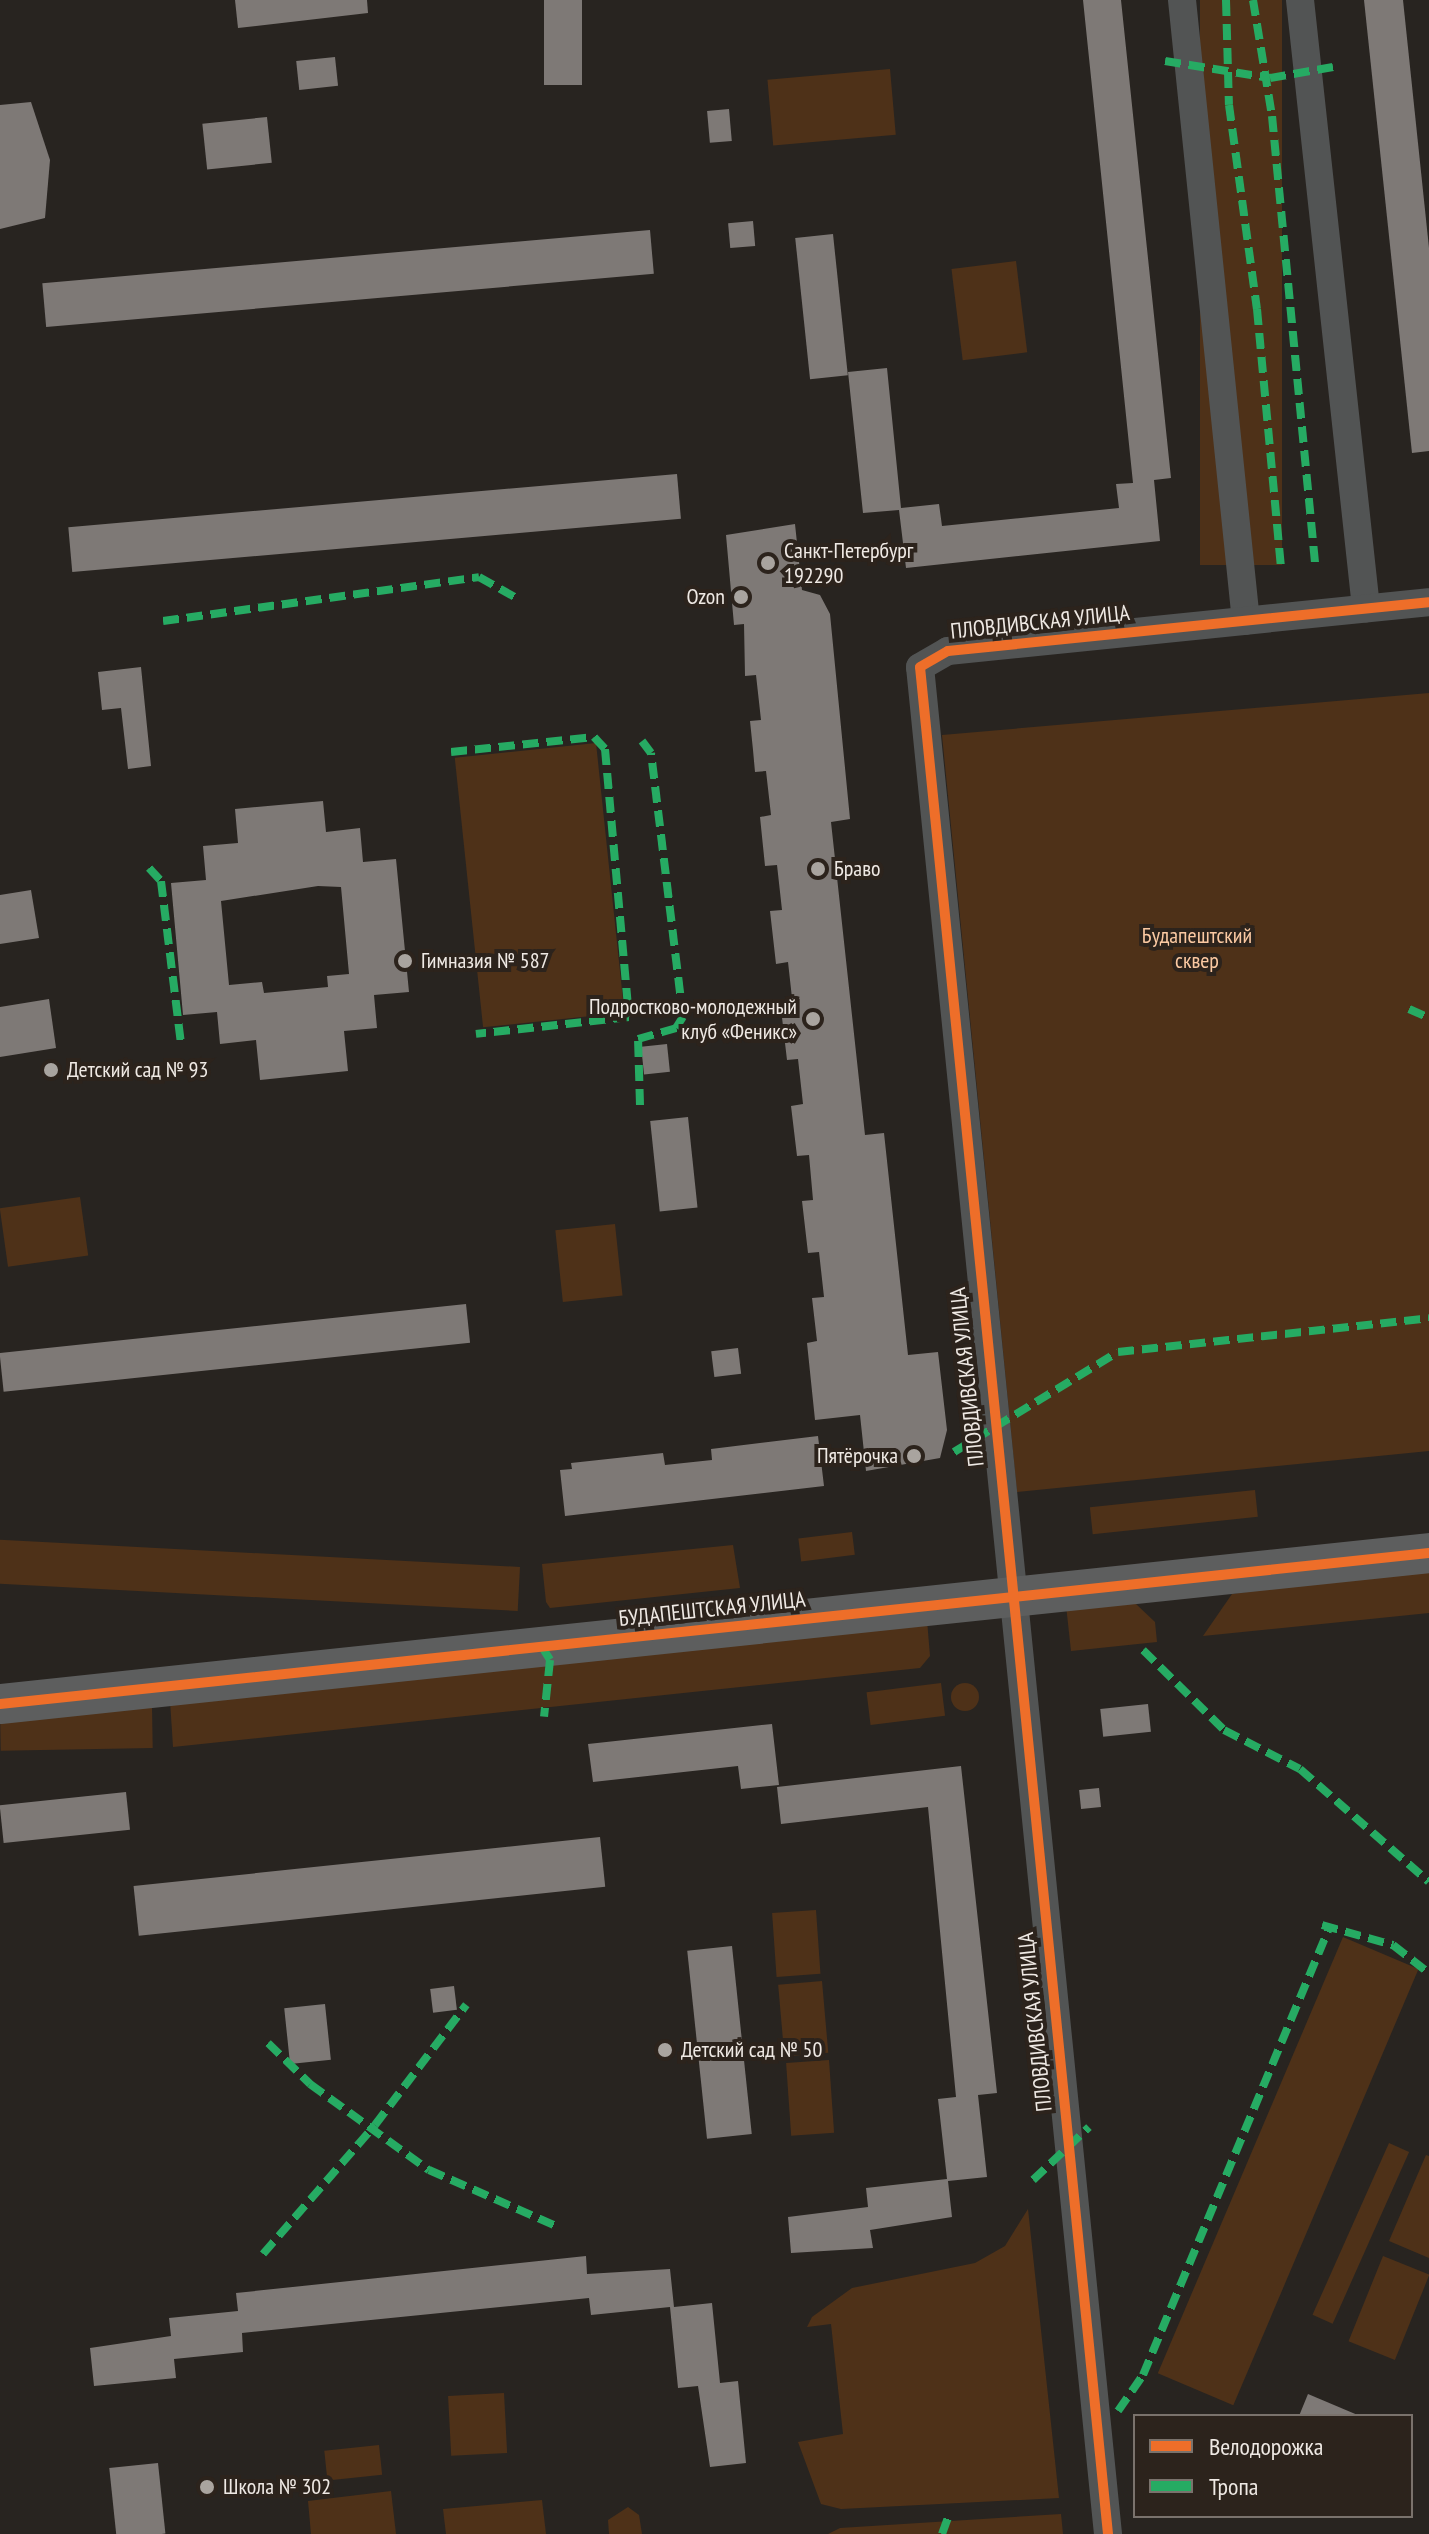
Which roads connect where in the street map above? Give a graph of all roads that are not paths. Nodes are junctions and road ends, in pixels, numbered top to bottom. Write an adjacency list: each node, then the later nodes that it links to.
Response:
1 (1182, 0): 5 (street)
2 (1300, 0): 4 (street)
3 (1429, 602): 4 (street, ПЛОВДИВСКАЯ УЛИЦА)
4 (1366, 608): 5 (street, ПЛОВДИВСКАЯ УЛИЦА)
5 (1246, 621): 8 (street, ПЛОВДИВСКАЯ УЛИЦА)
6 (1429, 1528): 8 (street, БУДАПЕШТСКАЯ УЛИЦА)
7 (1429, 1553): 8 (street, БУДАПЕШТСКАЯ УЛИЦА)
8 (1009, 1586): 9 (street, БУДАПЕШТСКАЯ УЛИЦА); 10 (street, БУДАПЕШТСКАЯ УЛИЦА); 11 (street, ПЛОВДИВСКАЯ УЛИЦА)
9 (0, 1679)
10 (0, 1704)
11 (1108, 2534)

